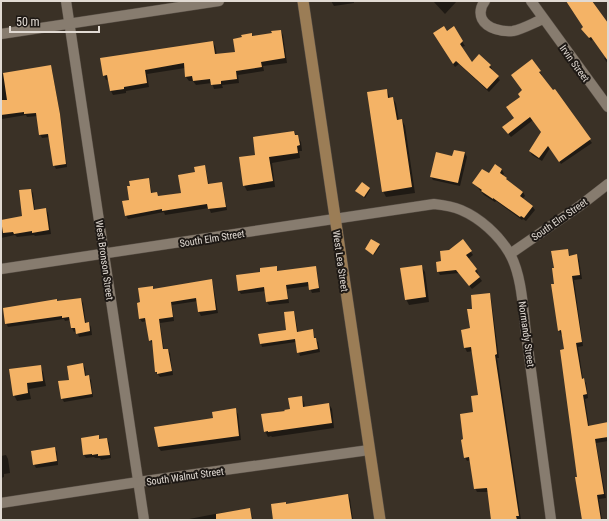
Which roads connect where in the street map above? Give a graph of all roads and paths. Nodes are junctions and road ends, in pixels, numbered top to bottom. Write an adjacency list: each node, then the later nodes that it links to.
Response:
1 (66, 1): 7 (street, West Bronson Street)
2 (219, 1): 7 (street)
3 (303, 1): 12 (main road, West Lea Street)
4 (485, 1): 6 (street)
5 (530, 1): 6 (street, Irvin Street)
6 (543, 19): 9 (street, Irvin Street)
7 (70, 24): 8 (street); 13 (street, West Bronson Street)
8 (1, 34)
9 (608, 108)
10 (608, 184): 14 (street, South Elm Street)
11 (423, 206): 12 (street, South Elm Street); 14 (street, Normandy Street)
12 (335, 219): 13 (street, South Elm Street); 16 (main road, West Lea Street)
13 (105, 254): 15 (street, South Elm Street); 17 (street, West Bronson Street)
14 (510, 254): 21 (street, Normandy Street)
15 (1, 269)
16 (369, 450): 17 (street, South Walnut Street); 20 (main road, West Lea Street)
17 (138, 482): 18 (street, South Walnut Street); 19 (street, West Bronson Street)
18 (1, 503)
19 (144, 520)
20 (380, 520)
21 (551, 520)

